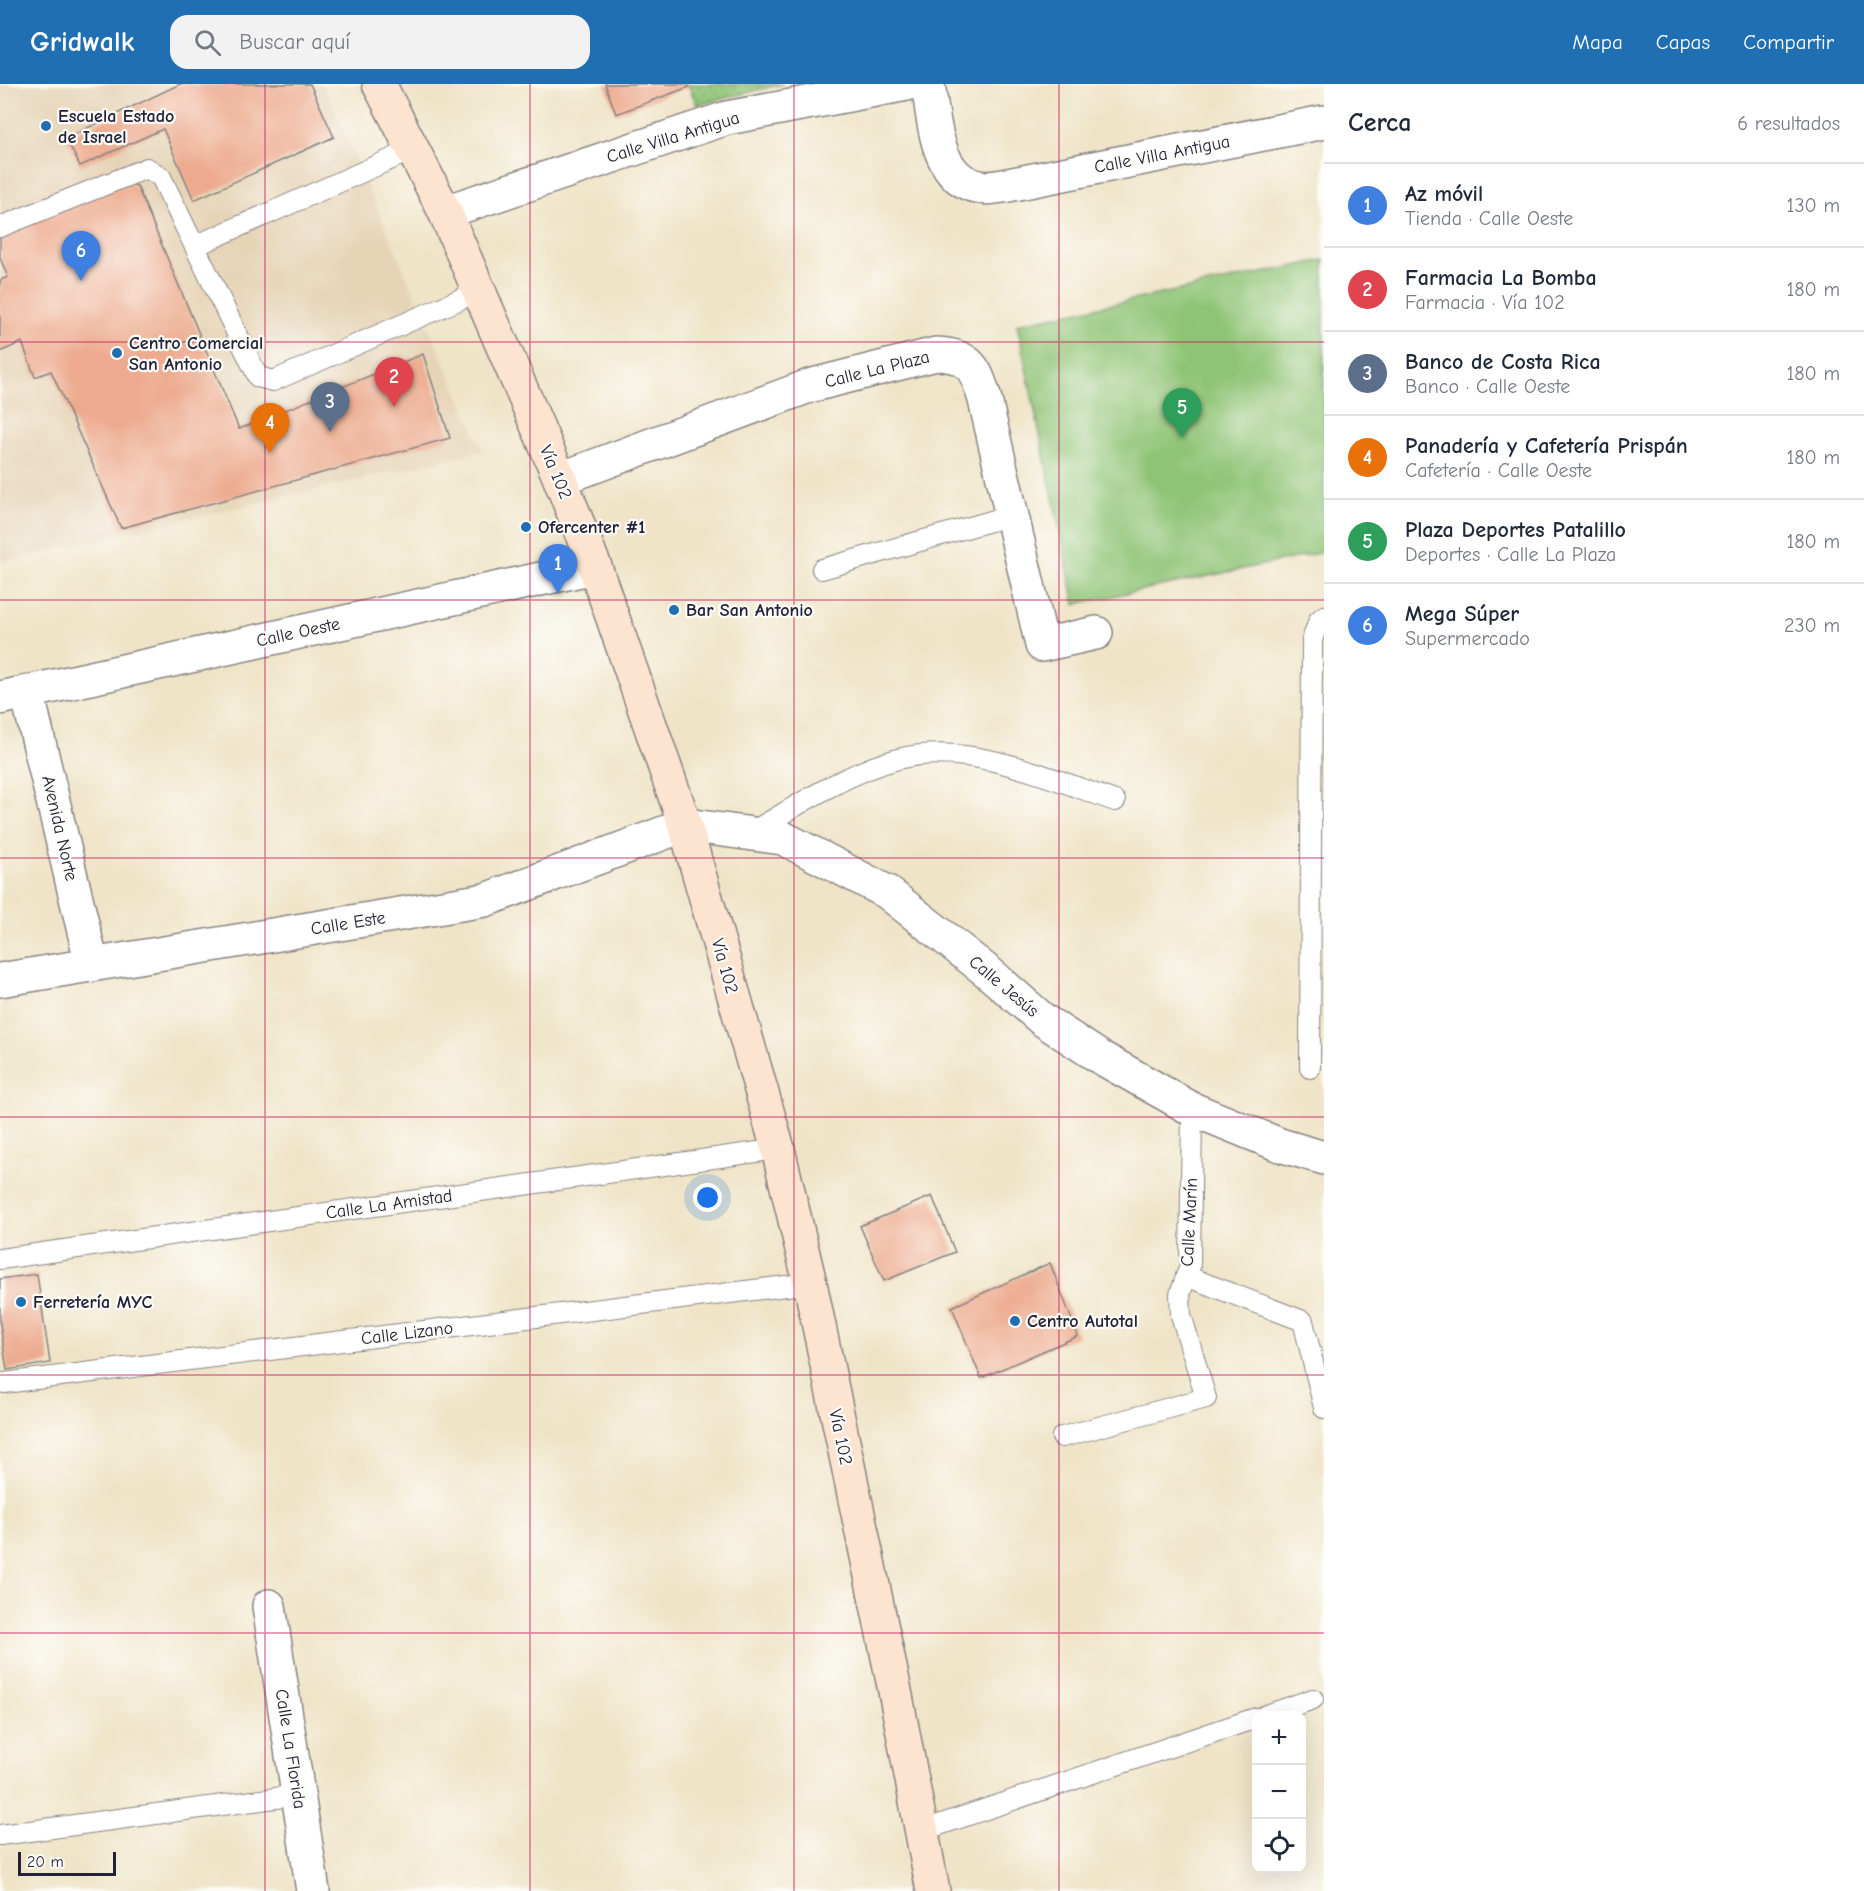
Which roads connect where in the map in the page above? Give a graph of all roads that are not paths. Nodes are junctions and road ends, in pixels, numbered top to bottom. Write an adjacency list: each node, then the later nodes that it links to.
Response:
1 (379, 84): 5 (main road, Vía 102)
2 (907, 84): 6 (street, Calle Villa Antigua)
3 (928, 84): 4 (street, Calle Villa Antigua)
4 (1324, 122)
5 (414, 149): 6 (main road, Vía 102); 8 (lane)
6 (445, 212): 9 (main road, Vía 102)
7 (0, 227): 8 (lane)
8 (195, 246): 9 (lane)
9 (479, 291): 10 (main road, Vía 102)
10 (560, 479): 11 (street, Calle La Plaza); 12 (main road, Vía 102)
11 (1012, 515): 13 (lane); 15 (street, Calle La Plaza)
12 (596, 567): 16 (street, Calle Oeste); 18 (main road, Vía 102)
13 (822, 569)
14 (1324, 616): 22 (lane)
15 (1096, 633)
16 (14, 695): 20 (street, Avenida Norte)
17 (1115, 801): 19 (lane)
18 (685, 825): 19 (street, Calle Jesús); 20 (street, Calle Este); 24 (main road, Vía 102)
19 (749, 834): 23 (street, Calle Jesús)
20 (92, 965): 21 (street, Calle Este)
21 (0, 980)
22 (1310, 1068)
23 (1192, 1109): 25 (street, Calle Jesús); 27 (lane, Calle Marín)
24 (777, 1149): 26 (lane, Calle La Amistad); 28 (main road, Vía 102)
25 (1324, 1158)
26 (0, 1259)
27 (1186, 1276): 30 (lane); 31 (lane, Calle Marín)
28 (810, 1283): 29 (lane, Calle Lizano); 37 (main road, Vía 102)
29 (4, 1383)
30 (1324, 1408)
31 (1062, 1437)
32 (269, 1606): 36 (street, Calle La Florida)
33 (1313, 1699): 34 (lane)
34 (1278, 1711)
35 (1252, 1720): 37 (lane)
36 (298, 1795): 38 (lane); 39 (street, Calle La Florida)
37 (921, 1831): 40 (main road, Vía 102)
38 (0, 1835)
39 (312, 1891)
40 (933, 1891)

